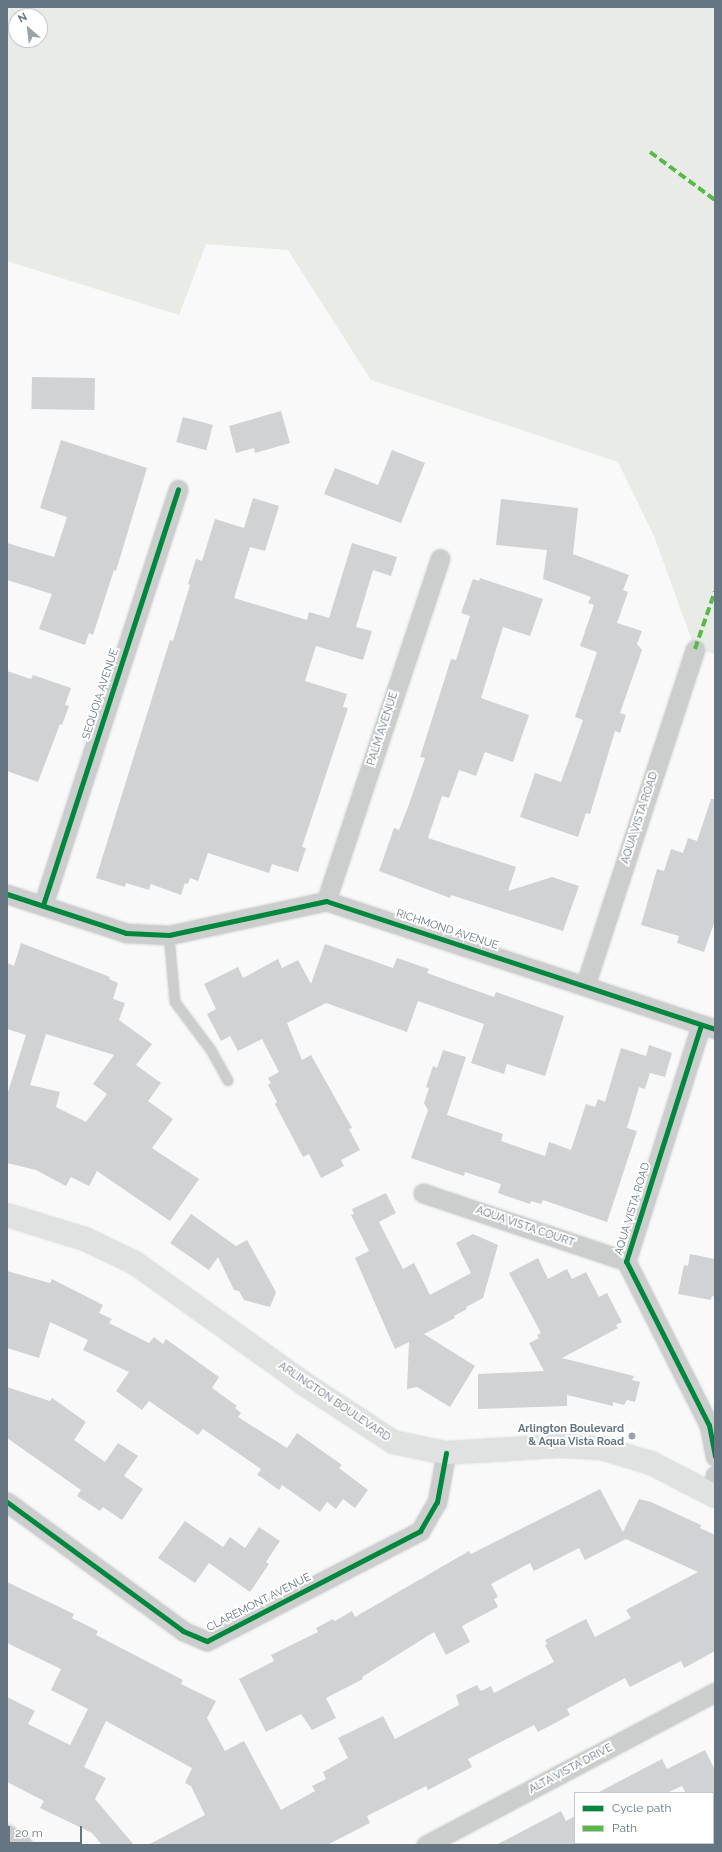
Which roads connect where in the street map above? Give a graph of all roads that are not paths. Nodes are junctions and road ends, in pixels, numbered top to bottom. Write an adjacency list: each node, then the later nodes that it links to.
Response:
1 (178, 489): 6 (street, SEQUOIA AVENUE)
2 (440, 558): 5 (street, PALM AVENUE)
3 (695, 649): 8 (street, AQUA VISTA ROAD)
4 (7, 894): 6 (street)
5 (326, 901): 7 (street); 8 (street, RICHMOND AVENUE)
6 (43, 905): 7 (street)
7 (169, 935): 10 (lane)
8 (585, 986): 9 (street, RICHMOND AVENUE)
9 (708, 1027): 13 (street, AQUA VISTA ROAD)
10 (228, 1081)
11 (423, 1193): 13 (street, AQUA VISTA COURT)
12 (7, 1215): 14 (main road, ARLINGTON BOULEVARD)
13 (626, 1261): 15 (street, AQUA VISTA ROAD)
14 (446, 1453): 16 (main road, ARLINGTON BOULEVARD); 17 (street, CLAREMONT AVENUE)
15 (715, 1456)
16 (714, 1488)
17 (7, 1502)
18 (715, 1692): 21 (street, ALTA VISTA DRIVE)
19 (7, 1834): 20 (street)
20 (23, 1845)
21 (426, 1845)

